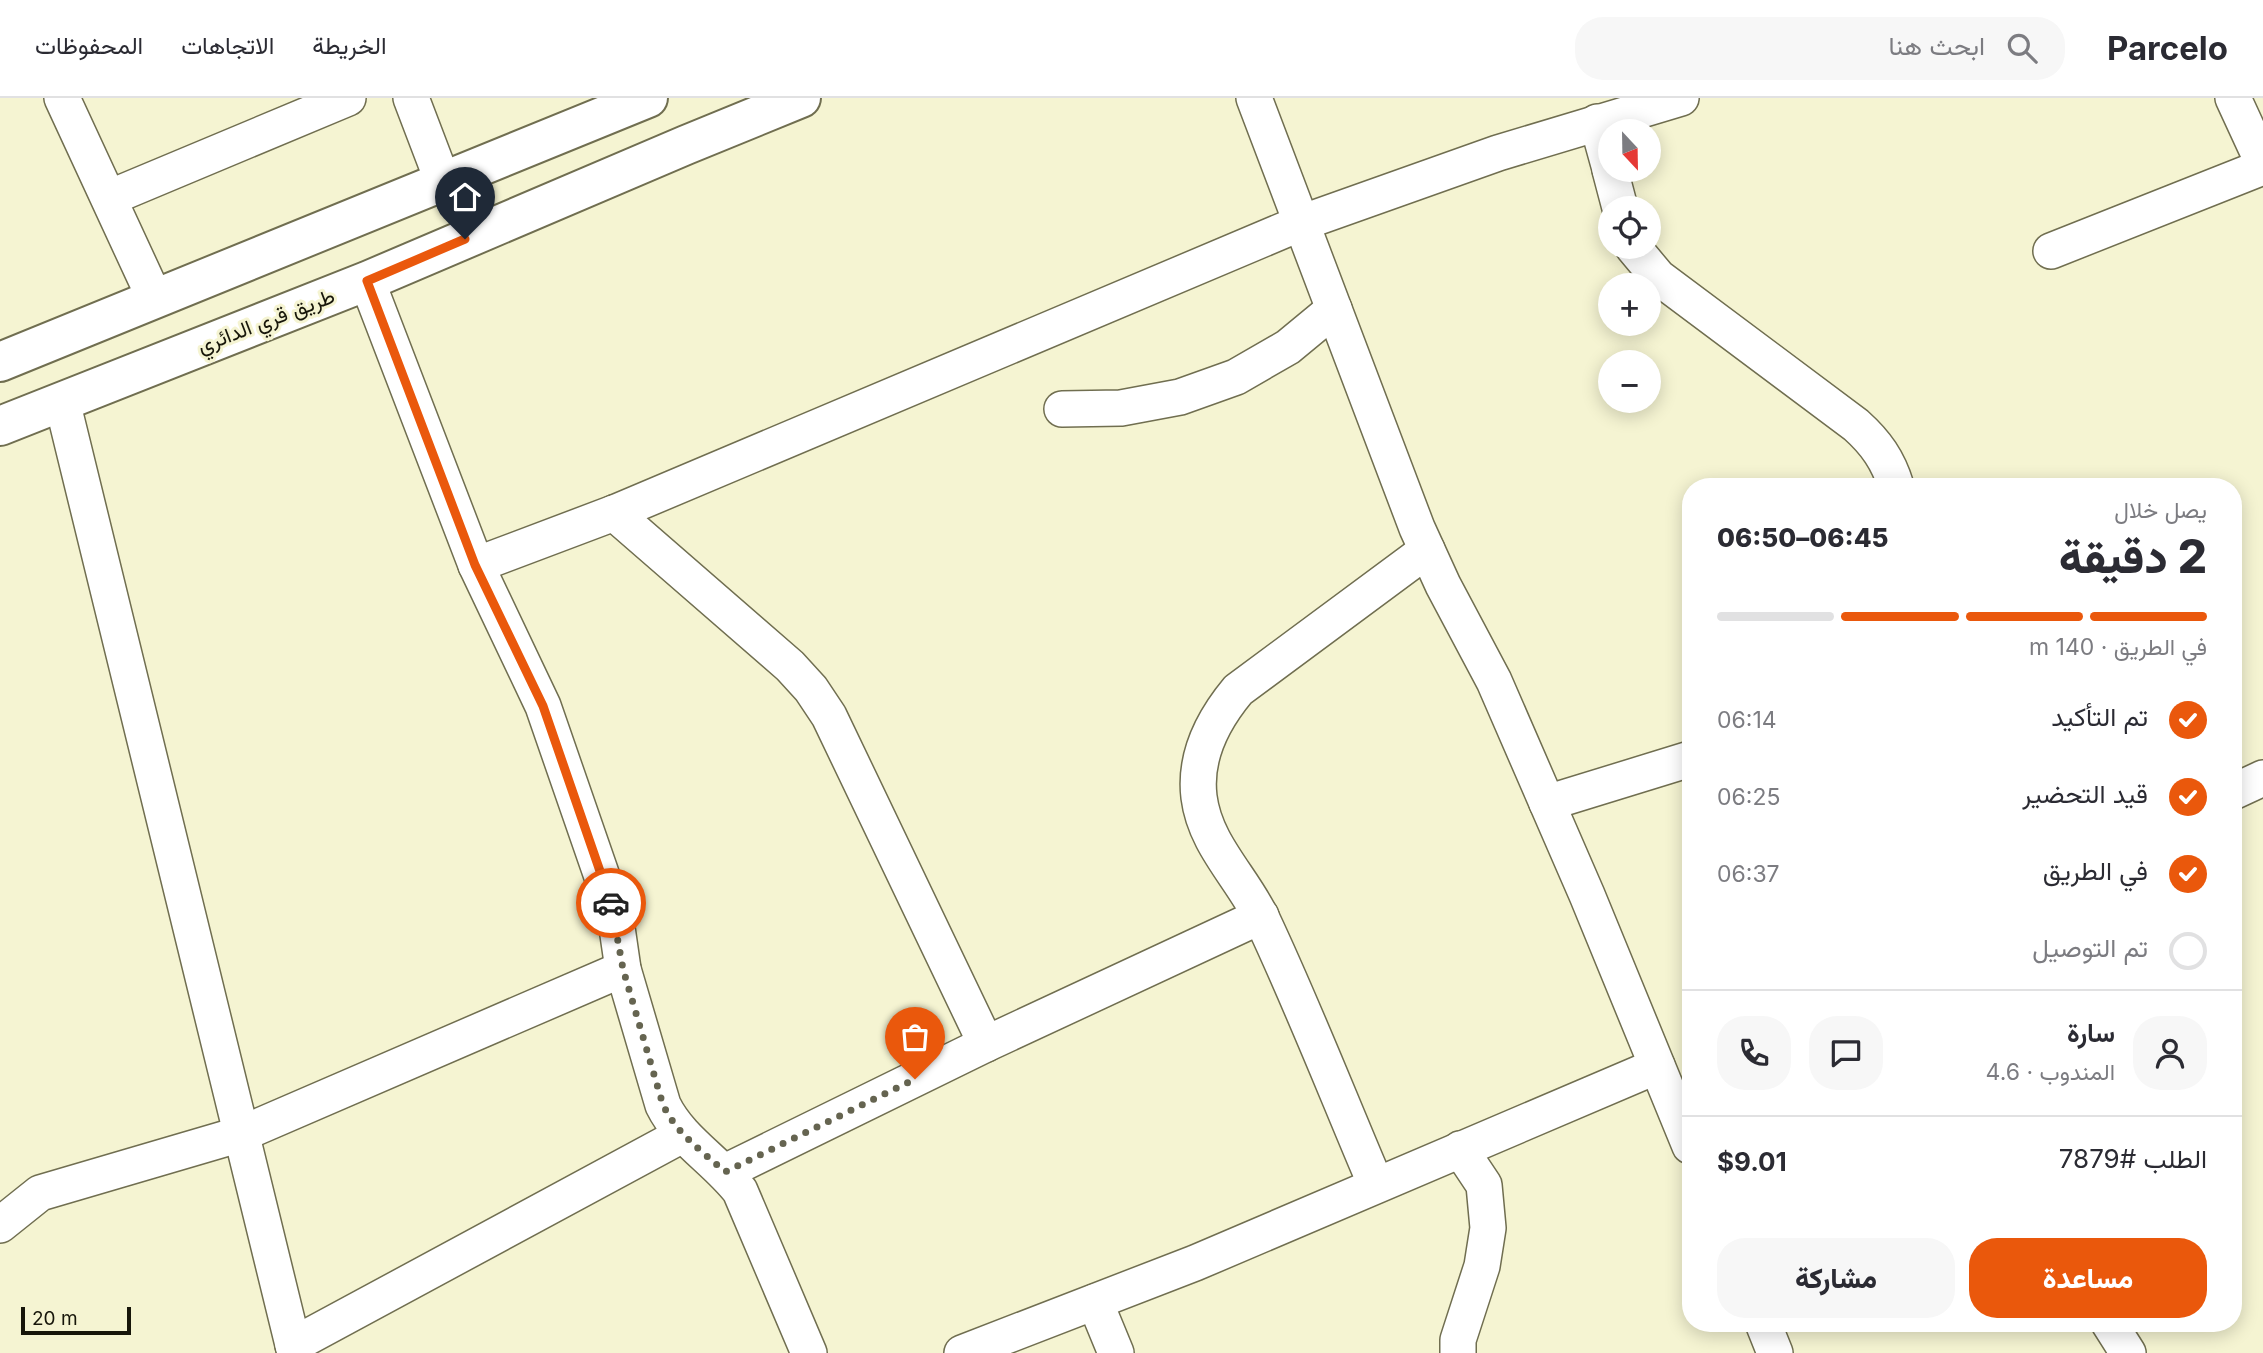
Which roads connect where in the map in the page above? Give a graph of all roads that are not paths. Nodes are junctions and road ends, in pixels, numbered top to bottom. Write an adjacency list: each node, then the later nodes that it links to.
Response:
1 (62, 98): 13 (street)
2 (348, 98): 13 (street)
3 (411, 98): 12 (street)
4 (648, 98): 12 (highway)
5 (801, 98): 17 (highway, طريق قري الدائري)
6 (1254, 98): 14 (street)
7 (1681, 98): 9 (street)
8 (2233, 98): 11 (street)
9 (1608, 119)
10 (1598, 122): 14 (street)
11 (2263, 165): 15 (street)
12 (443, 182): 18 (highway)
13 (108, 198): 18 (street)
14 (1301, 223): 19 (street); 25 (street)
15 (2051, 251)
16 (1643, 259): 24 (street)
17 (367, 281): 21 (highway, طريق قري الدائري); 27 (street)
18 (155, 299): 20 (highway)
19 (1334, 309): 22 (street); 26 (street)
20 (0, 362)
21 (62, 401): 23 (highway, طريق قري الدائري); 37 (street)
22 (1062, 409)
23 (0, 426)
24 (1894, 478)
25 (614, 513): 27 (street); 34 (street)
26 (1427, 550): 31 (street); 32 (street)
27 (475, 565): 33 (street)
28 (1682, 761): 31 (street)
29 (2263, 778): 30 (street)
30 (2242, 788)
31 (1547, 803): 35 (street)
32 (1261, 916): 34 (street); 41 (street)
33 (623, 969): 37 (street); 38 (street)
34 (986, 1044): 40 (street)
35 (1670, 1071): 36 (street); 39 (street)
36 (1682, 1116)
37 (241, 1134): 42 (street); 46 (street)
38 (682, 1135): 40 (street); 46 (street)
39 (1460, 1149): 41 (street); 50 (street)
40 (725, 1172): 47 (street)
41 (1376, 1185): 43 (street)
42 (0, 1225)
43 (1095, 1302): 48 (street); 49 (street)
44 (1767, 1332): 51 (street)
45 (2115, 1332): 52 (street)
46 (294, 1349)
47 (809, 1353)
48 (962, 1353)
49 (1116, 1353)
50 (1458, 1353)
51 (1775, 1353)
52 (2128, 1353)

